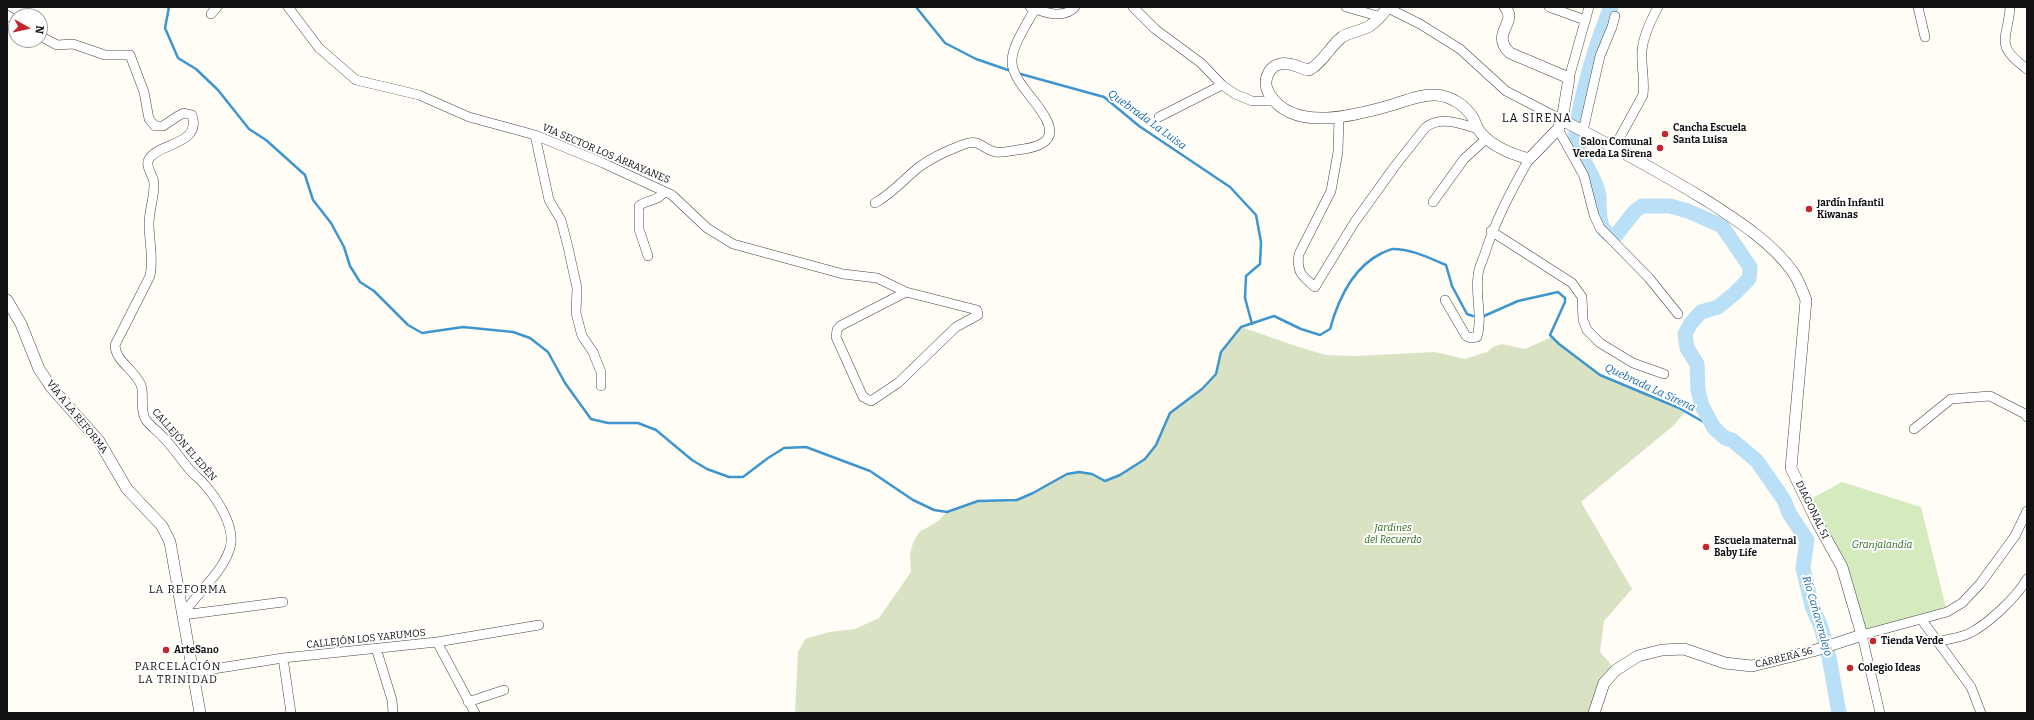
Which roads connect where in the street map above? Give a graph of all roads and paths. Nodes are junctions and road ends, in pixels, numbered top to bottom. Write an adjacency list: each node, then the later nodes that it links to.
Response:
1 (288, 7): 26 (street, VIA SECTOR LOS ARRAYANES)
2 (1075, 7): 11 (street)
3 (1133, 7): 19 (street)
4 (1346, 7): 12 (street)
5 (1506, 7): 18 (street)
6 (1550, 7): 14 (street)
7 (1589, 7): 14 (street)
8 (1658, 7): 28 (street)
9 (1918, 7): 15 (street)
10 (2010, 7): 17 (street)
11 (1032, 8): 32 (street)
12 (1386, 11): 20 (street); 23 (street)
13 (1615, 16): 25 (street)
14 (1584, 20): 18 (street)
15 (1925, 38)
16 (48, 40): 46 (street, CALLEJÓN EL EDÉN)
17 (2027, 69)
18 (1569, 78): 23 (street)
19 (1222, 85): 20 (street); 21 (street)
20 (1273, 101): 22 (street)
21 (1160, 116)
22 (1339, 117): 24 (street); 24 (street)
23 (1563, 124): 25 (street); 29 (street); 38 (street)
24 (1478, 129): 27 (street)
25 (1585, 132): 28 (street)
26 (535, 135): 30 (street, VIA SECTOR LOS ARRAYANES); 40 (street)
27 (1487, 138): 29 (street); 31 (street)
28 (1614, 148): 49 (street, DIAGONAL 51)
29 (1529, 159): 33 (street)
30 (664, 191): 34 (street); 35 (street, VIA SECTOR LOS ARRAYANES)
31 (1433, 202)
32 (875, 203)
33 (1491, 231): 37 (street); 39 (street)
34 (648, 256)
35 (906, 292): 35 (street, VIA SECTOR LOS ARRAYANES)
36 (7, 300): 46 (street, VÍA A LA REFORMA)
37 (1445, 300)
38 (1678, 314)
39 (1664, 374)
40 (601, 386)
41 (2027, 417): 42 (street)
42 (1914, 429)
43 (2027, 511): 47 (street)
44 (2027, 579): 51 (street)
45 (283, 602): 46 (street)
46 (183, 615): 54 (street, VÍA A LA REFORMA)
47 (1921, 619): 49 (street); 51 (street)
48 (539, 625): 50 (street, CALLEJÓN LOS YARUMOS)
49 (1862, 635): 61 (street, CARRERA 56); 62 (street, DIAGONAL 51)
50 (437, 642): 52 (street, CALLEJÓN LOS YARUMOS); 56 (street)
51 (1937, 642): 63 (street)
52 (376, 648): 53 (street, CALLEJÓN LOS YARUMOS); 59 (street)
53 (283, 658): 54 (street, CALLEJÓN LOS YARUMOS); 58 (street)
54 (194, 672): 57 (street, VÍA A LA REFORMA)
55 (504, 690): 56 (street)
56 (468, 702): 60 (street)
57 (200, 713)
58 (291, 713)
59 (393, 713)
60 (475, 713)
61 (1594, 713)
62 (1880, 713)
63 (1981, 713)

